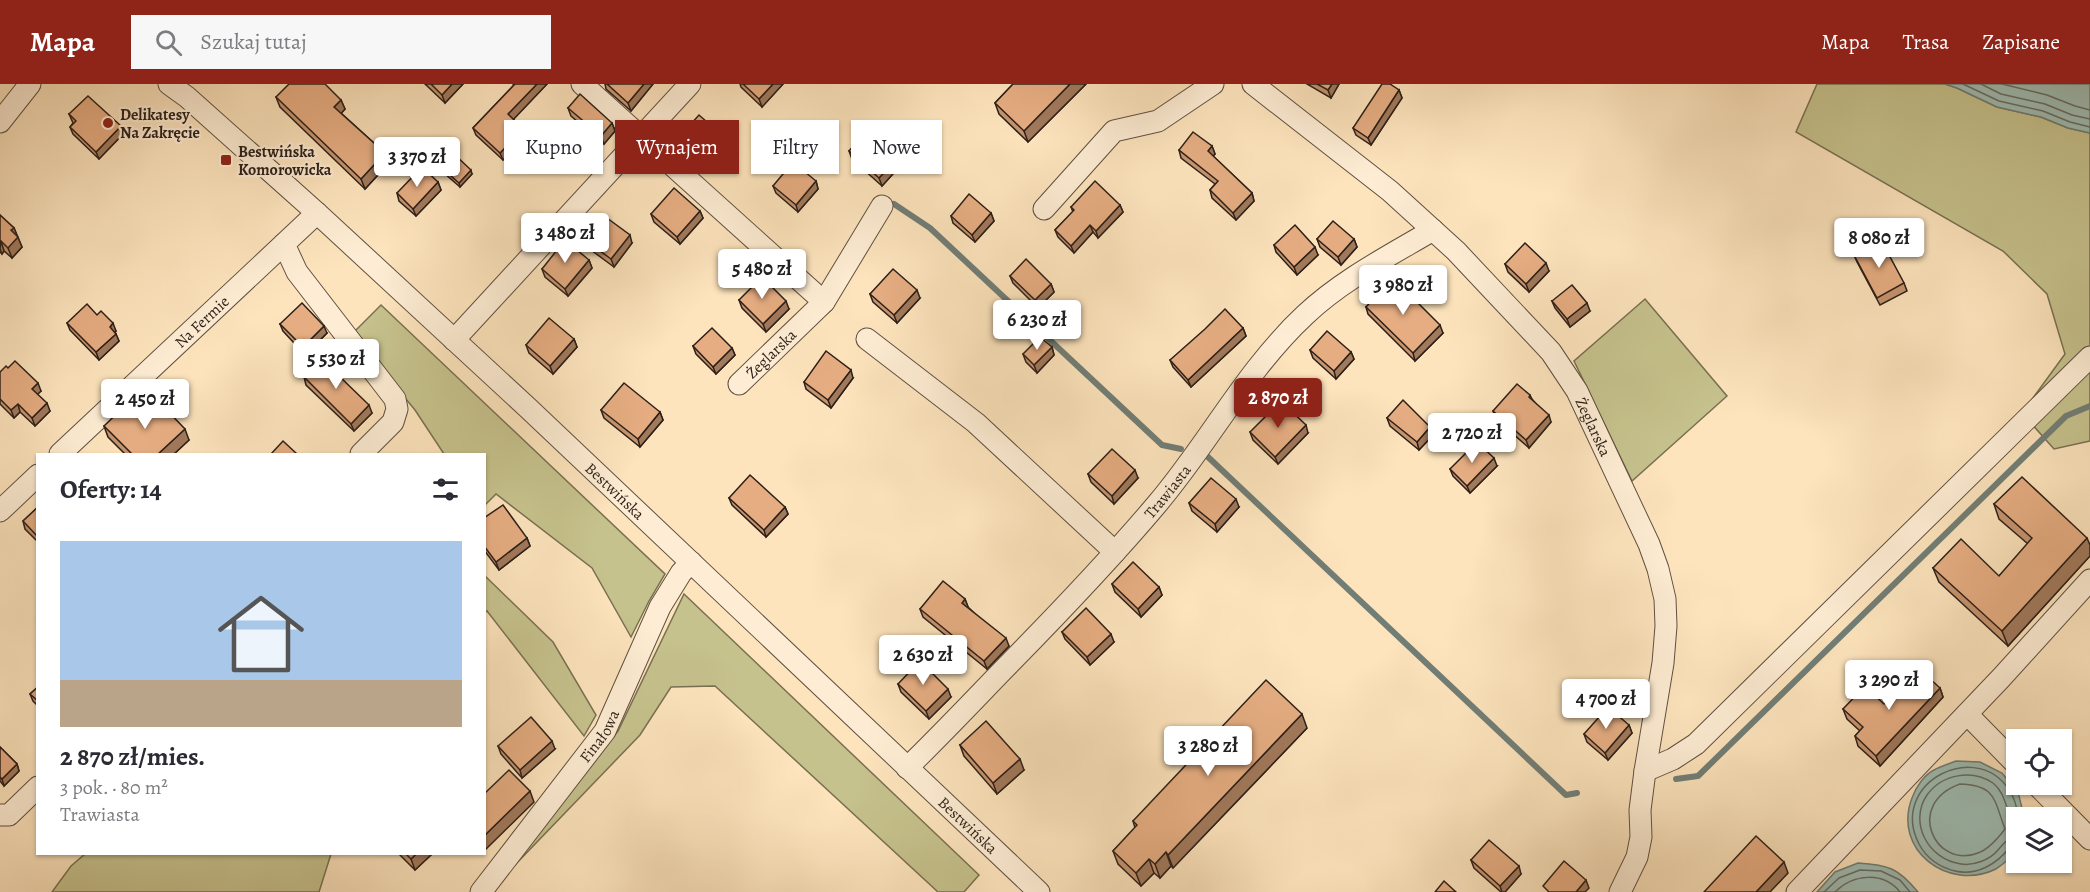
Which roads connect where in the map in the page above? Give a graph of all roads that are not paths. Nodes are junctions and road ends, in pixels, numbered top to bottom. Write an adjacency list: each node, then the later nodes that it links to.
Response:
1 (30, 84): 10 (street)
2 (169, 84): 7 (street, Bestwińska)
3 (582, 84): 8 (street)
4 (690, 84): 9 (street)
5 (1213, 84): 14 (street)
6 (1252, 84): 16 (street, Żeglarska)
7 (181, 90): 15 (street, Bestwińska)
8 (623, 120)
9 (657, 120)
10 (0, 122)
11 (615, 166): 20 (street)
12 (683, 174): 18 (street)
13 (882, 206): 18 (street, Żeglarska)
14 (1044, 209)
15 (317, 213): 17 (street, Na Fermie); 20 (street, Bestwińska)
16 (1433, 230): 27 (street, Trawiasta); 33 (street, Żeglarska)
17 (284, 243): 23 (street, Na Fermie); 24 (street)
18 (824, 302): 22 (street, Żeglarska)
19 (867, 339): 27 (street)
20 (454, 340): 28 (street, Bestwińska)
21 (2090, 357): 33 (street)
22 (740, 384)
23 (61, 453)
24 (362, 453)
25 (36, 477): 26 (street)
26 (0, 511)
27 (1115, 552): 32 (street, Trawiasta)
28 (691, 562): 32 (street, Bestwińska); 38 (street, Finałowa)
29 (2090, 580): 30 (street)
30 (1967, 714): 31 (street); 41 (street)
31 (2006, 754)
32 (908, 768): 39 (street, Bestwińska)
33 (1645, 771): 40 (street, Żeglarska)
34 (36, 790): 36 (street)
35 (2047, 795): 37 (street)
36 (0, 815)
37 (2090, 839)
38 (481, 892)
39 (1039, 892)
40 (1620, 892)
41 (1797, 892)

